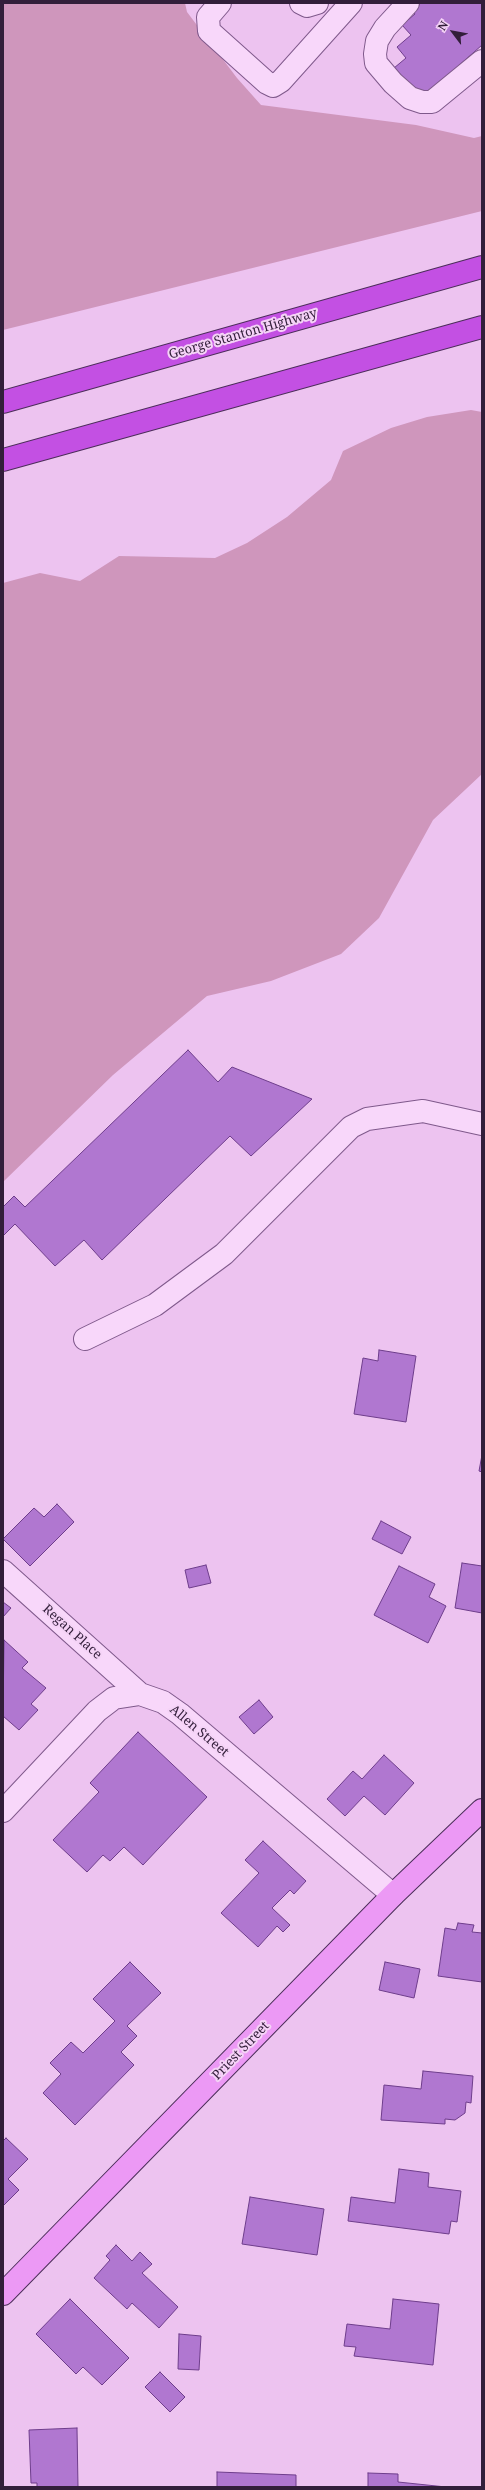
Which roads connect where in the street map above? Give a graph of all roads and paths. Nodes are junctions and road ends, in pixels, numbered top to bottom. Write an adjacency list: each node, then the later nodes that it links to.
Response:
1 (220, 3): 4 (street)
2 (301, 3): 3 (street)
3 (317, 3)
4 (351, 3)
5 (408, 3): 6 (street)
6 (482, 61)
7 (482, 267): 9 (highway, George Stanton Highway)
8 (482, 327): 10 (highway)
9 (3, 402)
10 (3, 460)
11 (482, 1124): 12 (street)
12 (85, 1339)
13 (3, 1571): 14 (street, Regan Place)
14 (140, 1694): 16 (street, Allen Street); 17 (street, Allen Street)
15 (482, 1810): 17 (main road, Priest Street)
16 (3, 1811)
17 (394, 1895): 18 (main road, Priest Street)
18 (3, 2294)

